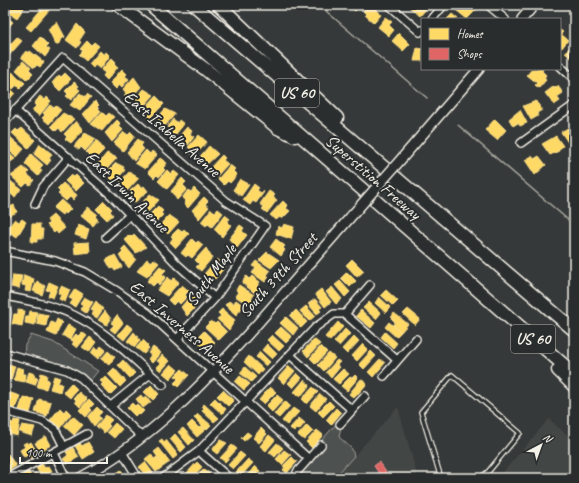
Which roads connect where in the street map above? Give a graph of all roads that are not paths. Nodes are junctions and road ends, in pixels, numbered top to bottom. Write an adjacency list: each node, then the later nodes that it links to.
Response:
1 (118, 5): 19 (highway)
2 (151, 5): 19 (highway, Superstition Freeway / US 60)
3 (194, 5): 22 (highway, Superstition Freeway / US 60)
4 (219, 5): 22 (highway)
5 (389, 5): 12 (street)
6 (444, 5): 9 (street)
7 (488, 5): 10 (street)
8 (534, 5): 11 (street)
9 (433, 18)
10 (504, 18)
11 (523, 18)
12 (421, 31)
13 (561, 67): 15 (street)
14 (478, 70): 40 (street, South 39th Street, bridge)
15 (574, 78)
16 (574, 105): 20 (street)
17 (15, 110): 18 (street); 21 (street, East Irwin Avenue); 25 (street, East Isabella Avenue)
18 (5, 122)
19 (308, 142): 31 (highway, Superstition Freeway / US 60)
20 (521, 143)
21 (69, 157): 23 (street); 24 (street, East Irwin Avenue)
22 (400, 182): 34 (highway, Superstition Freeway / US 60)
23 (35, 204)
24 (131, 214): 26 (street); 30 (street, East Irwin Avenue)
25 (265, 226): 30 (street, South Maple)
26 (106, 237)
27 (5, 251): 35 (street, East Inverness Avenue)
28 (370, 285): 32 (street)
29 (5, 296): 33 (street); 41 (street)
30 (215, 298): 35 (street, South Maple)
31 (492, 305): 42 (highway, US 60); 45 (highway)
32 (345, 314): 38 (street); 39 (street)
33 (5, 325)
34 (574, 330)
35 (177, 339): 40 (street, East Inverness Avenue)
36 (416, 339): 39 (street)
37 (5, 353): 48 (street)
38 (290, 355): 47 (street); 49 (street)
39 (397, 360): 43 (street)
40 (213, 373): 47 (street, East Inverness Avenue); 53 (street, South 39th Street)
41 (150, 374): 44 (street); 48 (street)
42 (574, 374)
43 (384, 376)
44 (163, 385)
45 (574, 386)
46 (365, 396): 49 (street)
47 (246, 402): 56 (street); 59 (street, East Inverness Avenue)
48 (111, 406): 53 (street)
49 (352, 410): 51 (street)
50 (5, 411): 55 (street)
51 (340, 424)
52 (87, 434): 55 (street)
53 (142, 437): 57 (street, South 39th Street)
54 (321, 445): 59 (street)
55 (64, 447): 58 (street)
56 (199, 451): 65 (street); 66 (street)
57 (122, 452): 63 (street, South 39th Street); 64 (street)
58 (54, 453): 61 (street); 62 (street)
59 (309, 459): 60 (street)
60 (297, 472)
61 (7, 478)
62 (66, 478)
63 (80, 478)
64 (138, 478)
65 (163, 478)
66 (229, 478)
67 (441, 478): 68 (lane)
68 (480, 478)

